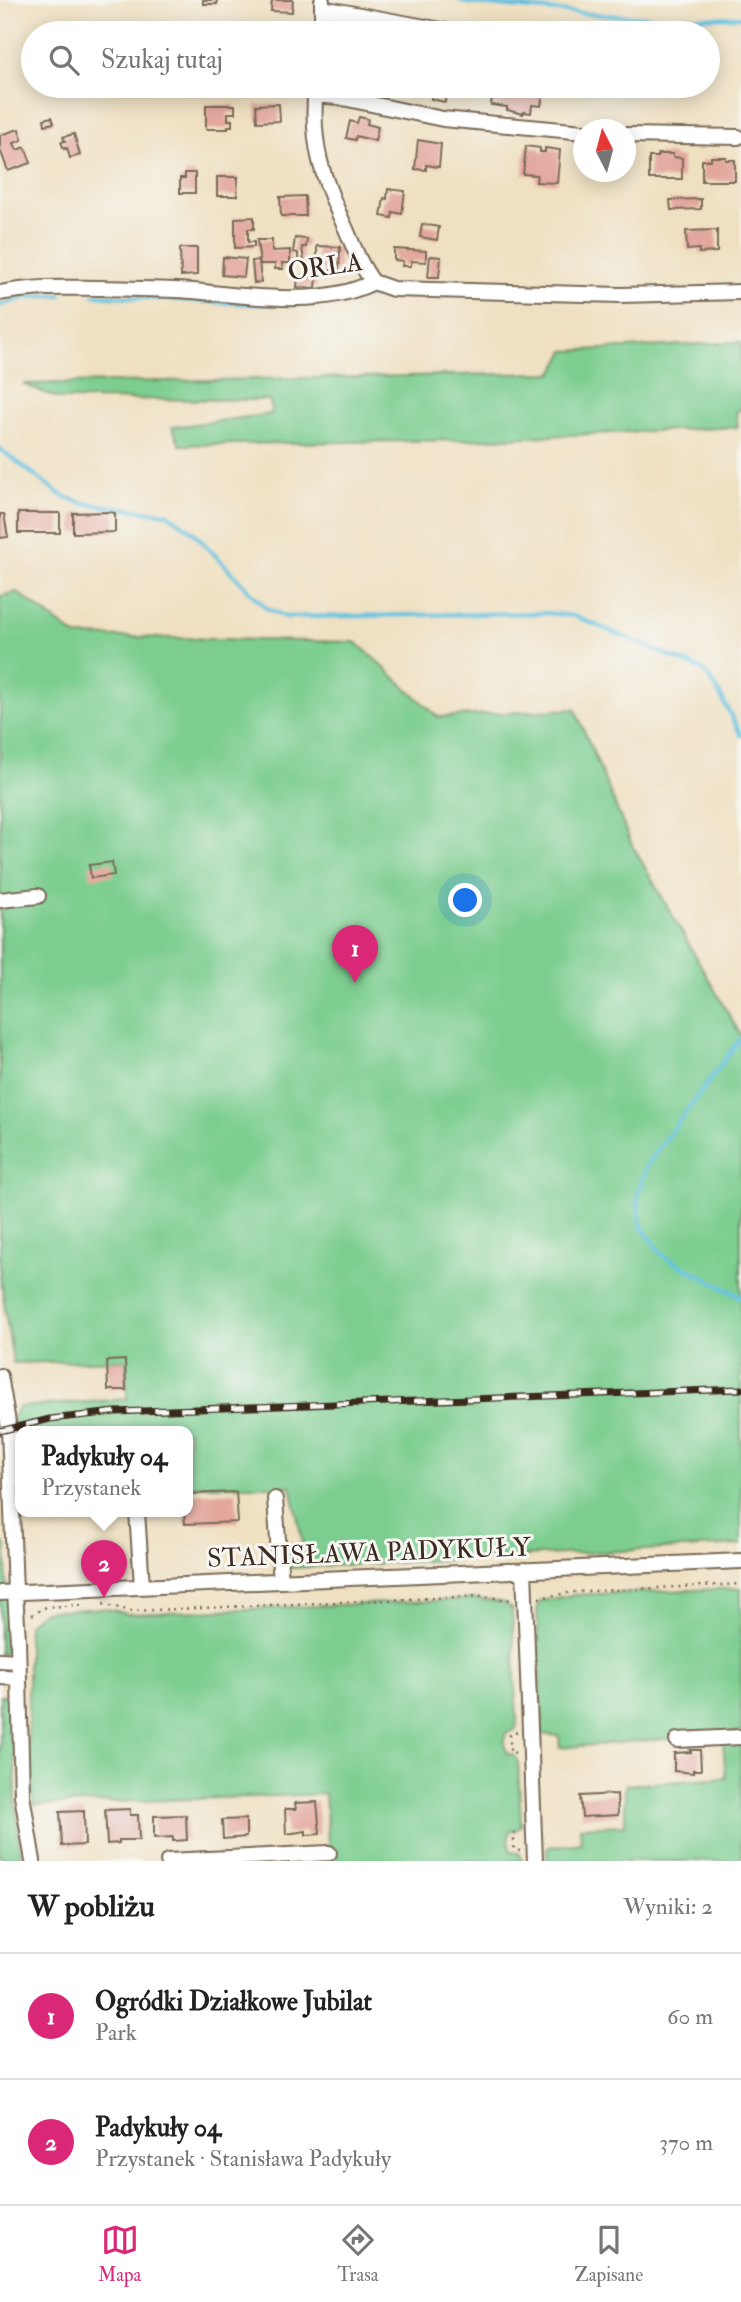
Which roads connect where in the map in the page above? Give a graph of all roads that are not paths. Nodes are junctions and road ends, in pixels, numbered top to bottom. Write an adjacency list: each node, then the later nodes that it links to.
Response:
1 (322, 4): 2 (street)
2 (402, 21)
3 (316, 98): 8 (street)
4 (343, 98): 5 (street)
5 (573, 131)
6 (636, 135): 7 (street)
7 (738, 137)
8 (373, 282): 9 (street, ORLA); 10 (street, ORLA)
9 (741, 292)
10 (0, 293)
11 (38, 896): 12 (street)
12 (0, 900)
13 (0, 1376): 14 (street)
14 (15, 1495)
15 (275, 1499): 21 (street)
16 (15, 1509): 18 (street)
17 (137, 1517): 22 (street)
18 (7, 1532): 23 (street)
19 (741, 1561): 20 (street, STANISŁAWA PADYKUŁY)
20 (524, 1570): 21 (street, STANISŁAWA PADYKUŁY); 33 (street)
21 (281, 1581): 22 (street, STANISŁAWA PADYKUŁY)
22 (142, 1586): 23 (street, STANISŁAWA PADYKUŁY)
23 (7, 1592): 25 (street)
24 (0, 1660): 25 (street)
25 (18, 1661): 27 (street)
26 (0, 1677): 27 (street)
27 (19, 1678): 31 (street)
28 (741, 1737): 29 (street)
29 (677, 1740)
30 (330, 1853): 32 (street)
31 (33, 1861)
32 (168, 1861)
33 (535, 1861)

